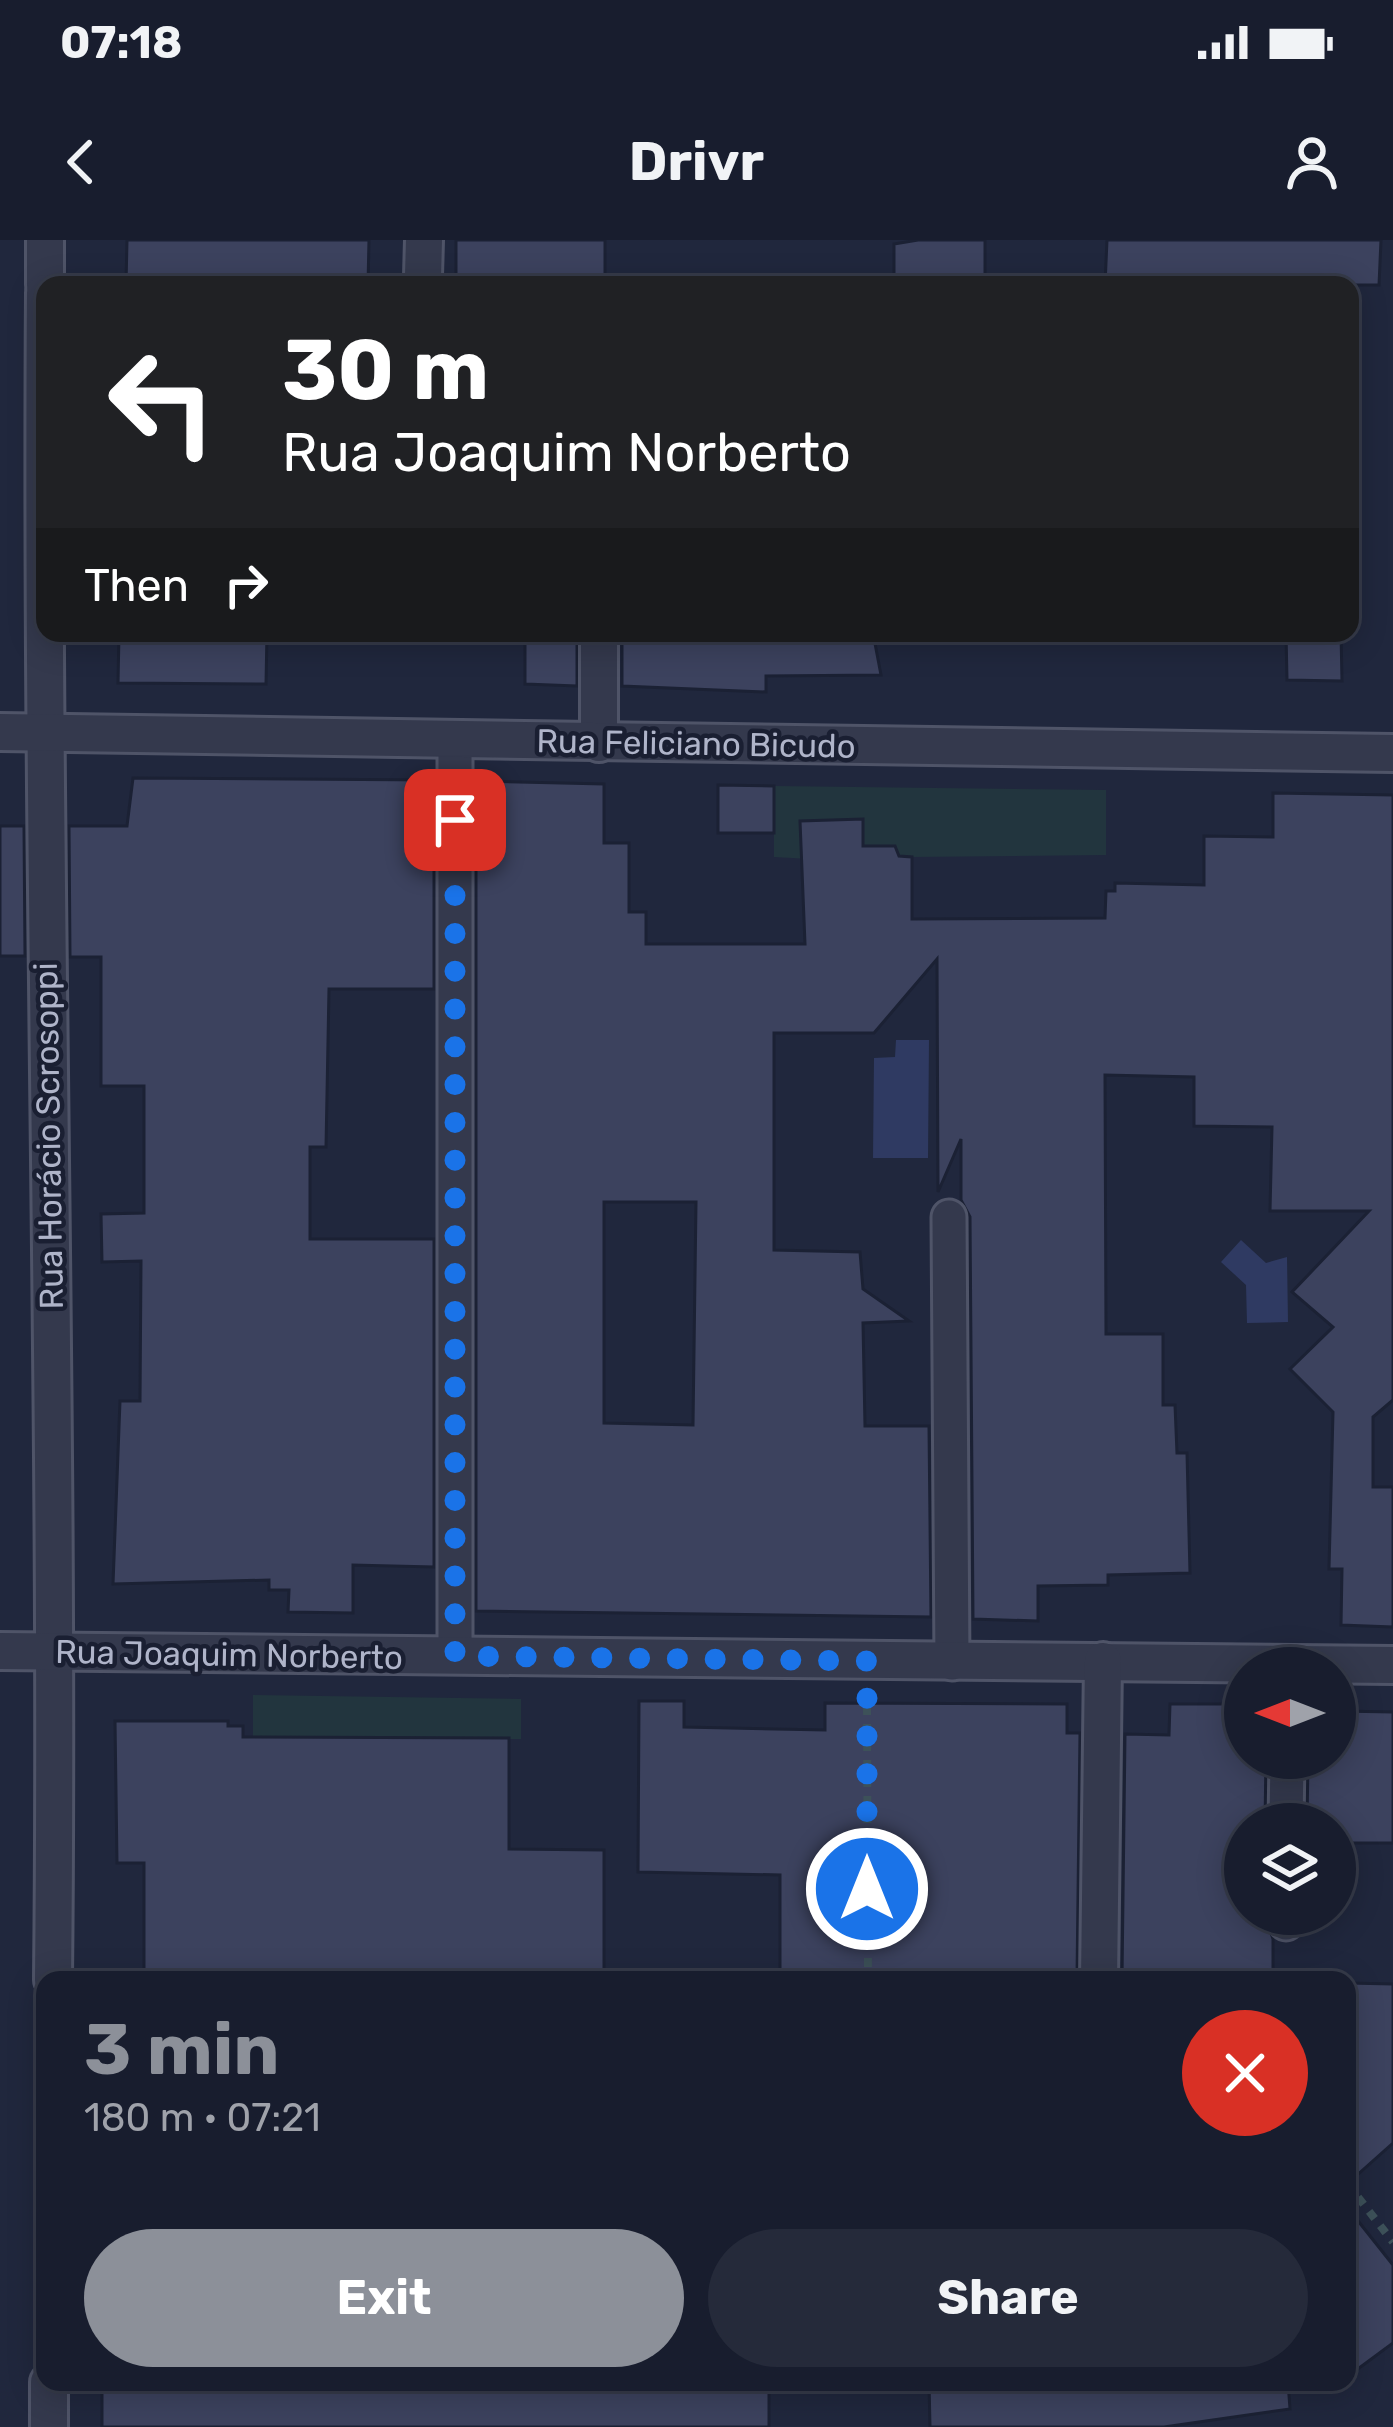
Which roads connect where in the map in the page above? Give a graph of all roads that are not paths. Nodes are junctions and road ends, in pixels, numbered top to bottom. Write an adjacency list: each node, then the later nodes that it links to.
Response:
1 (45, 240): 2 (street, Rua Horácio Scrosoppi)
2 (45, 276)
3 (43, 642): 6 (street, Rua Horácio Scrosoppi)
4 (599, 642): 8 (street)
5 (0, 731): 6 (street, Rua Feliciano Bicudo)
6 (42, 732): 7 (street, Rua Feliciano Bicudo); 12 (street, Rua Horácio Scrosoppi)
7 (455, 738): 8 (street, Rua Feliciano Bicudo); 13 (lane)
8 (599, 742): 9 (street, Rua Feliciano Bicudo)
9 (1393, 753)
10 (949, 1217): 15 (lane)
11 (0, 1651): 12 (street, Rua Joaquim Norberto)
12 (56, 1651): 13 (street, Rua Joaquim Norberto); 19 (street, Rua Horácio Scrosoppi)
13 (455, 1656): 15 (street, Rua Joaquim Norberto)
14 (1103, 1661): 15 (street, Rua Joaquim Norberto); 16 (street, Rua Joaquim Norberto); 20 (street)
15 (952, 1663)
16 (1224, 1664)
17 (1356, 1665): 18 (street, Rua Joaquim Norberto)
18 (1393, 1665)
19 (53, 1971)
20 (1100, 1971)
21 (49, 2391): 22 (street)
22 (49, 2427)

